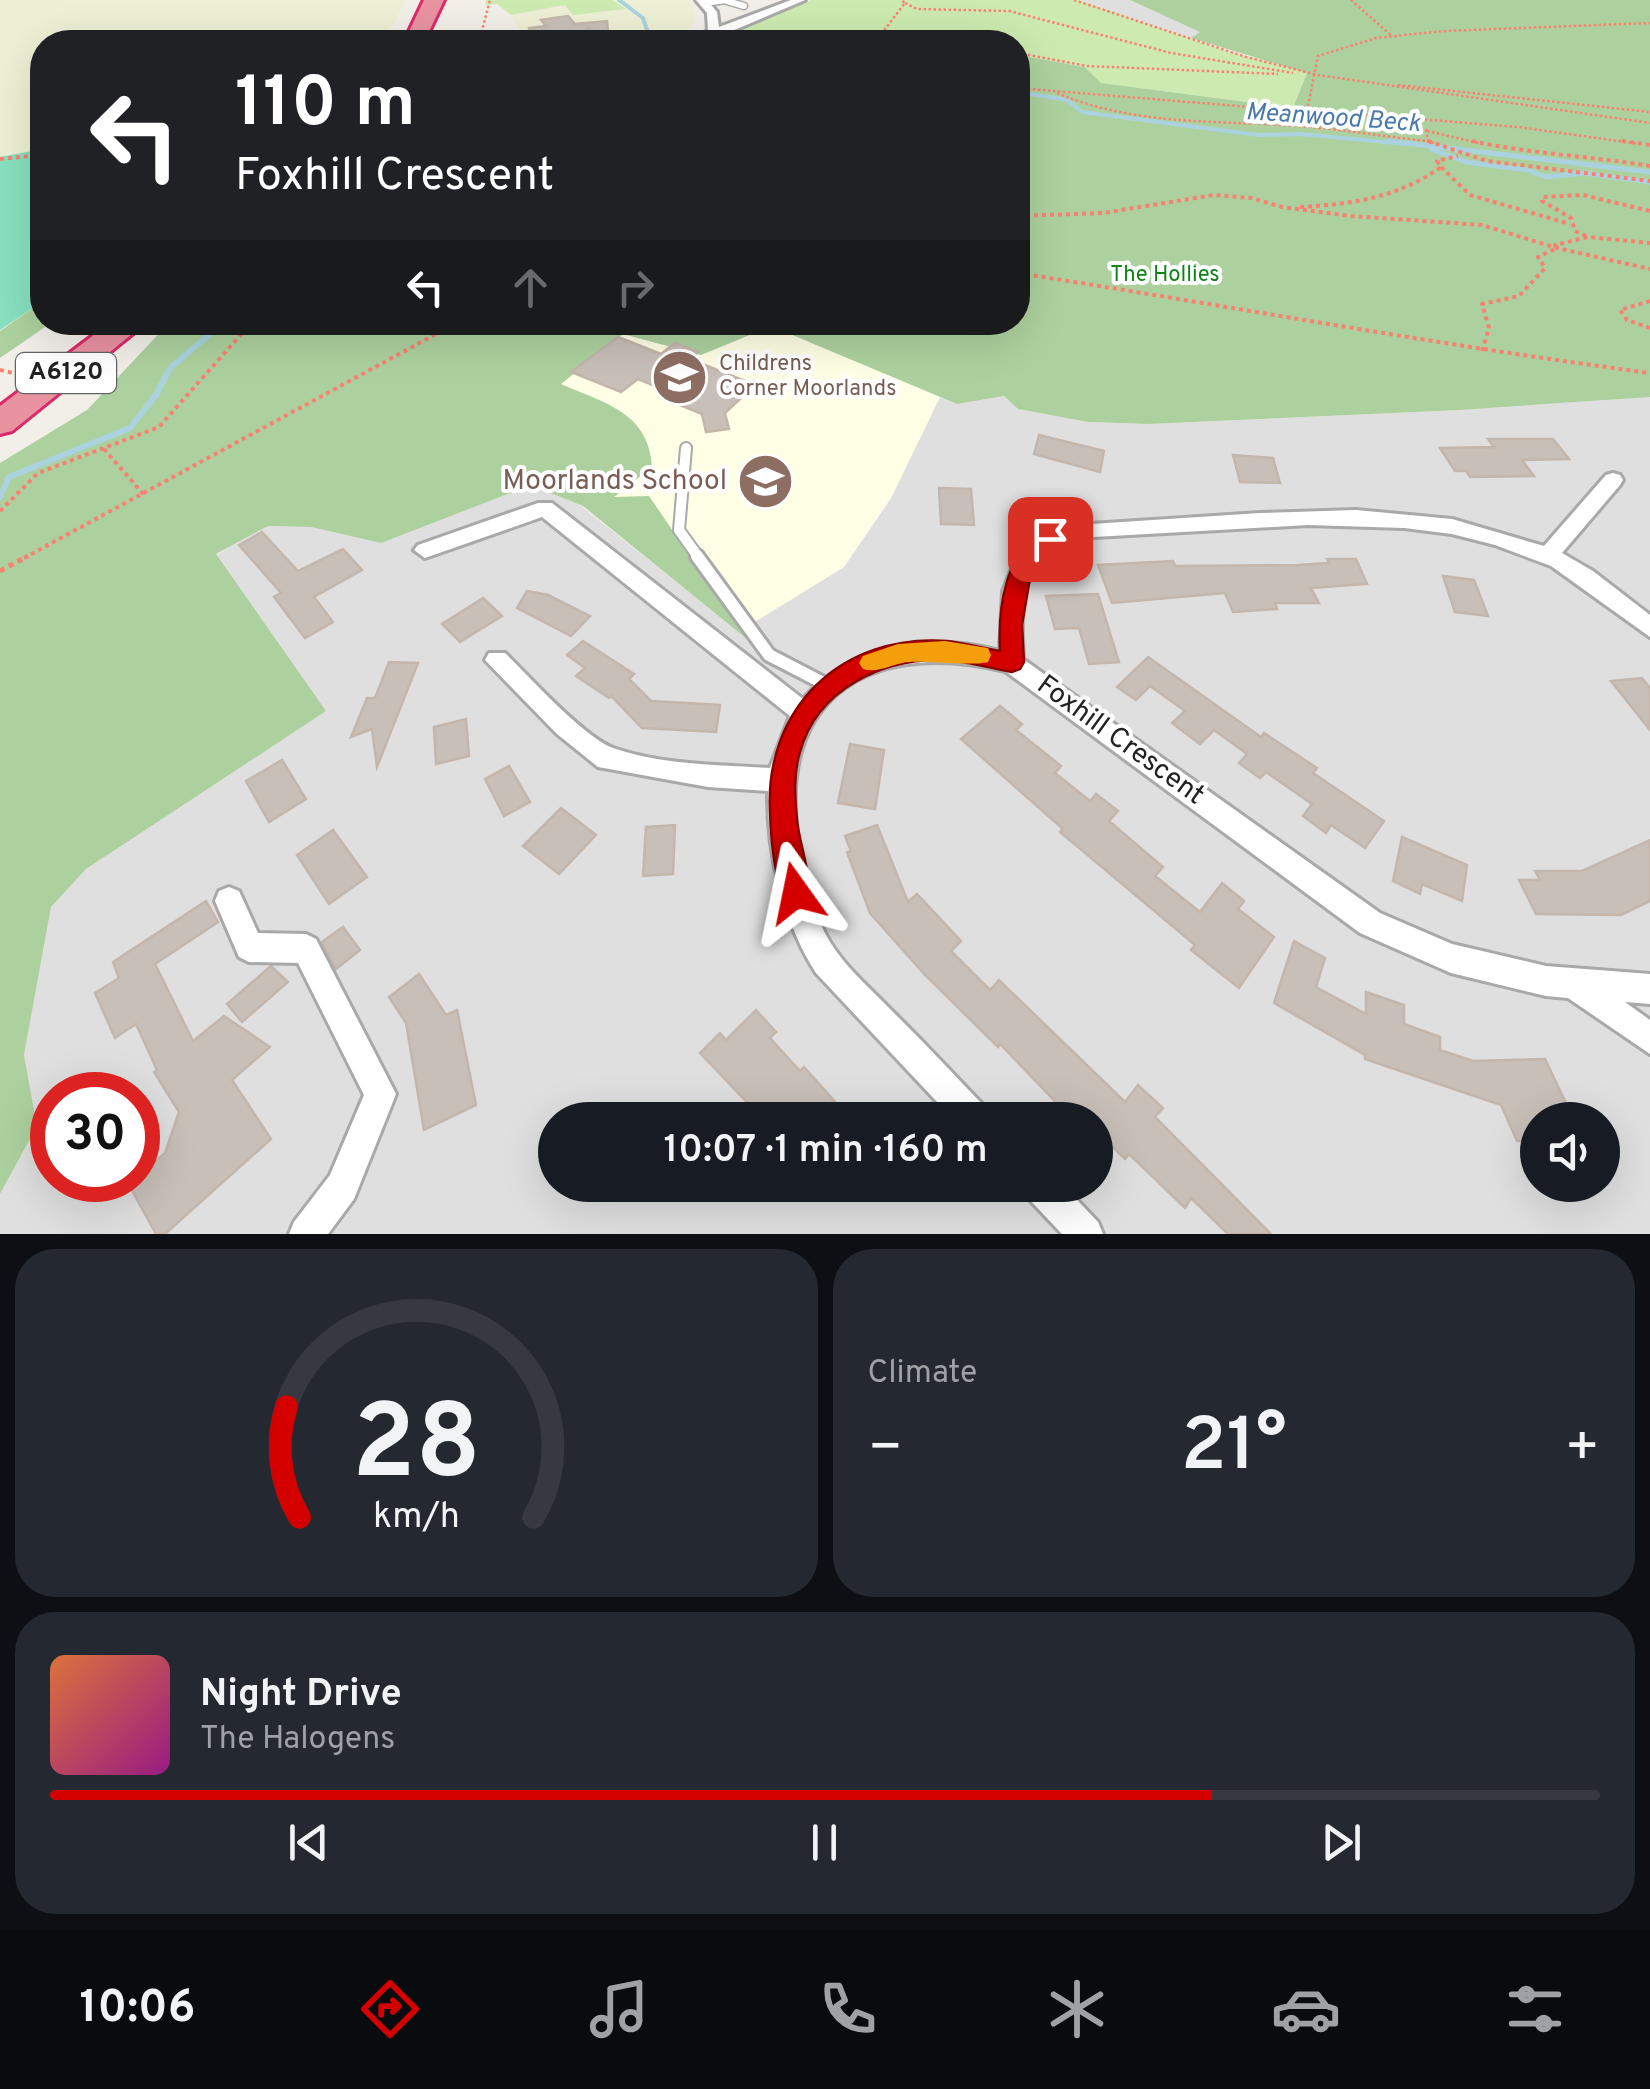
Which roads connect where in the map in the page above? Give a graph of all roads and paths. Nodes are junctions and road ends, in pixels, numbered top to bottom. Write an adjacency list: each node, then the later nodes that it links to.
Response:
1 (434, 0): 13 (highway)
2 (490, 0): 14 (path)
3 (800, 0): 16 (street)
4 (893, 0): 10 (path)
5 (1074, 0): 21 (path)
6 (1082, 0): 21 (path)
7 (1351, 0): 18 (path)
8 (727, 1): 9 (lane); 11 (lane)
9 (703, 2): 15 (street)
10 (901, 2): 17 (path); 20 (path)
11 (744, 6)
12 (1650, 24): 18 (path)
13 (420, 30)
14 (482, 30)
15 (714, 30)
16 (726, 30)
17 (883, 30)
18 (1394, 38): 21 (path)
19 (1030, 55): 20 (path)
20 (1292, 73): 21 (path)
21 (1315, 73): 24 (path); 25 (path); 27 (path)
22 (1030, 89): 23 (path)
23 (1054, 91): 24 (path); 29 (path)
24 (1307, 111): 26 (path)
25 (1650, 112)
26 (1333, 113): 28 (path); 30 (path)
27 (1650, 123)
28 (1426, 130): 29 (path); 34 (path)
29 (1428, 140): 32 (path)
30 (1650, 145)
31 (30, 156): 33 (path)
32 (1458, 156): 35 (path); 36 (path)
33 (0, 159)
34 (1650, 166)
35 (1440, 167): 37 (path); 40 (path)
36 (1650, 180)
37 (1282, 207): 39 (path); 43 (path)
38 (1650, 212): 40 (path)
39 (1030, 215)
40 (1570, 224): 41 (path)
41 (1588, 237): 42 (path); 43 (path)
42 (1650, 243)
43 (1557, 248): 44 (path); 52 (path)
44 (1650, 269)
45 (1030, 275): 52 (path)
46 (1650, 301): 47 (path)
47 (1650, 328)
48 (70, 335): 54 (highway, A6120)
49 (115, 335): 55 (highway, A6120)
50 (238, 335): 57 (path)
51 (434, 335): 59 (path)
52 (1482, 351): 53 (path)
53 (1650, 373)
54 (6, 378)
55 (0, 423)
56 (686, 448): 67 (lane)
57 (104, 449): 59 (path); 60 (path)
58 (1612, 480): 62 (street)
59 (144, 495): 63 (path)
60 (0, 511)
61 (426, 550): 68 (street)
62 (1548, 555): 64 (street, Foxhill Crescent); 66 (street, Foxhill Crescent)
63 (0, 571)
64 (1650, 628)
65 (497, 660): 69 (street)
66 (1012, 662): 67 (street); 71 (street, Foxhill Crescent)
67 (829, 686): 68 (street)
68 (807, 716): 69 (street)
69 (781, 780): 74 (street)
70 (228, 901): 76 (street)
71 (1574, 984): 72 (street, Foxhill Crescent); 73 (street)
72 (1650, 989)
73 (1650, 1039)
74 (959, 1102)
75 (1055, 1202): 77 (street)
76 (306, 1234)
77 (1086, 1234)

